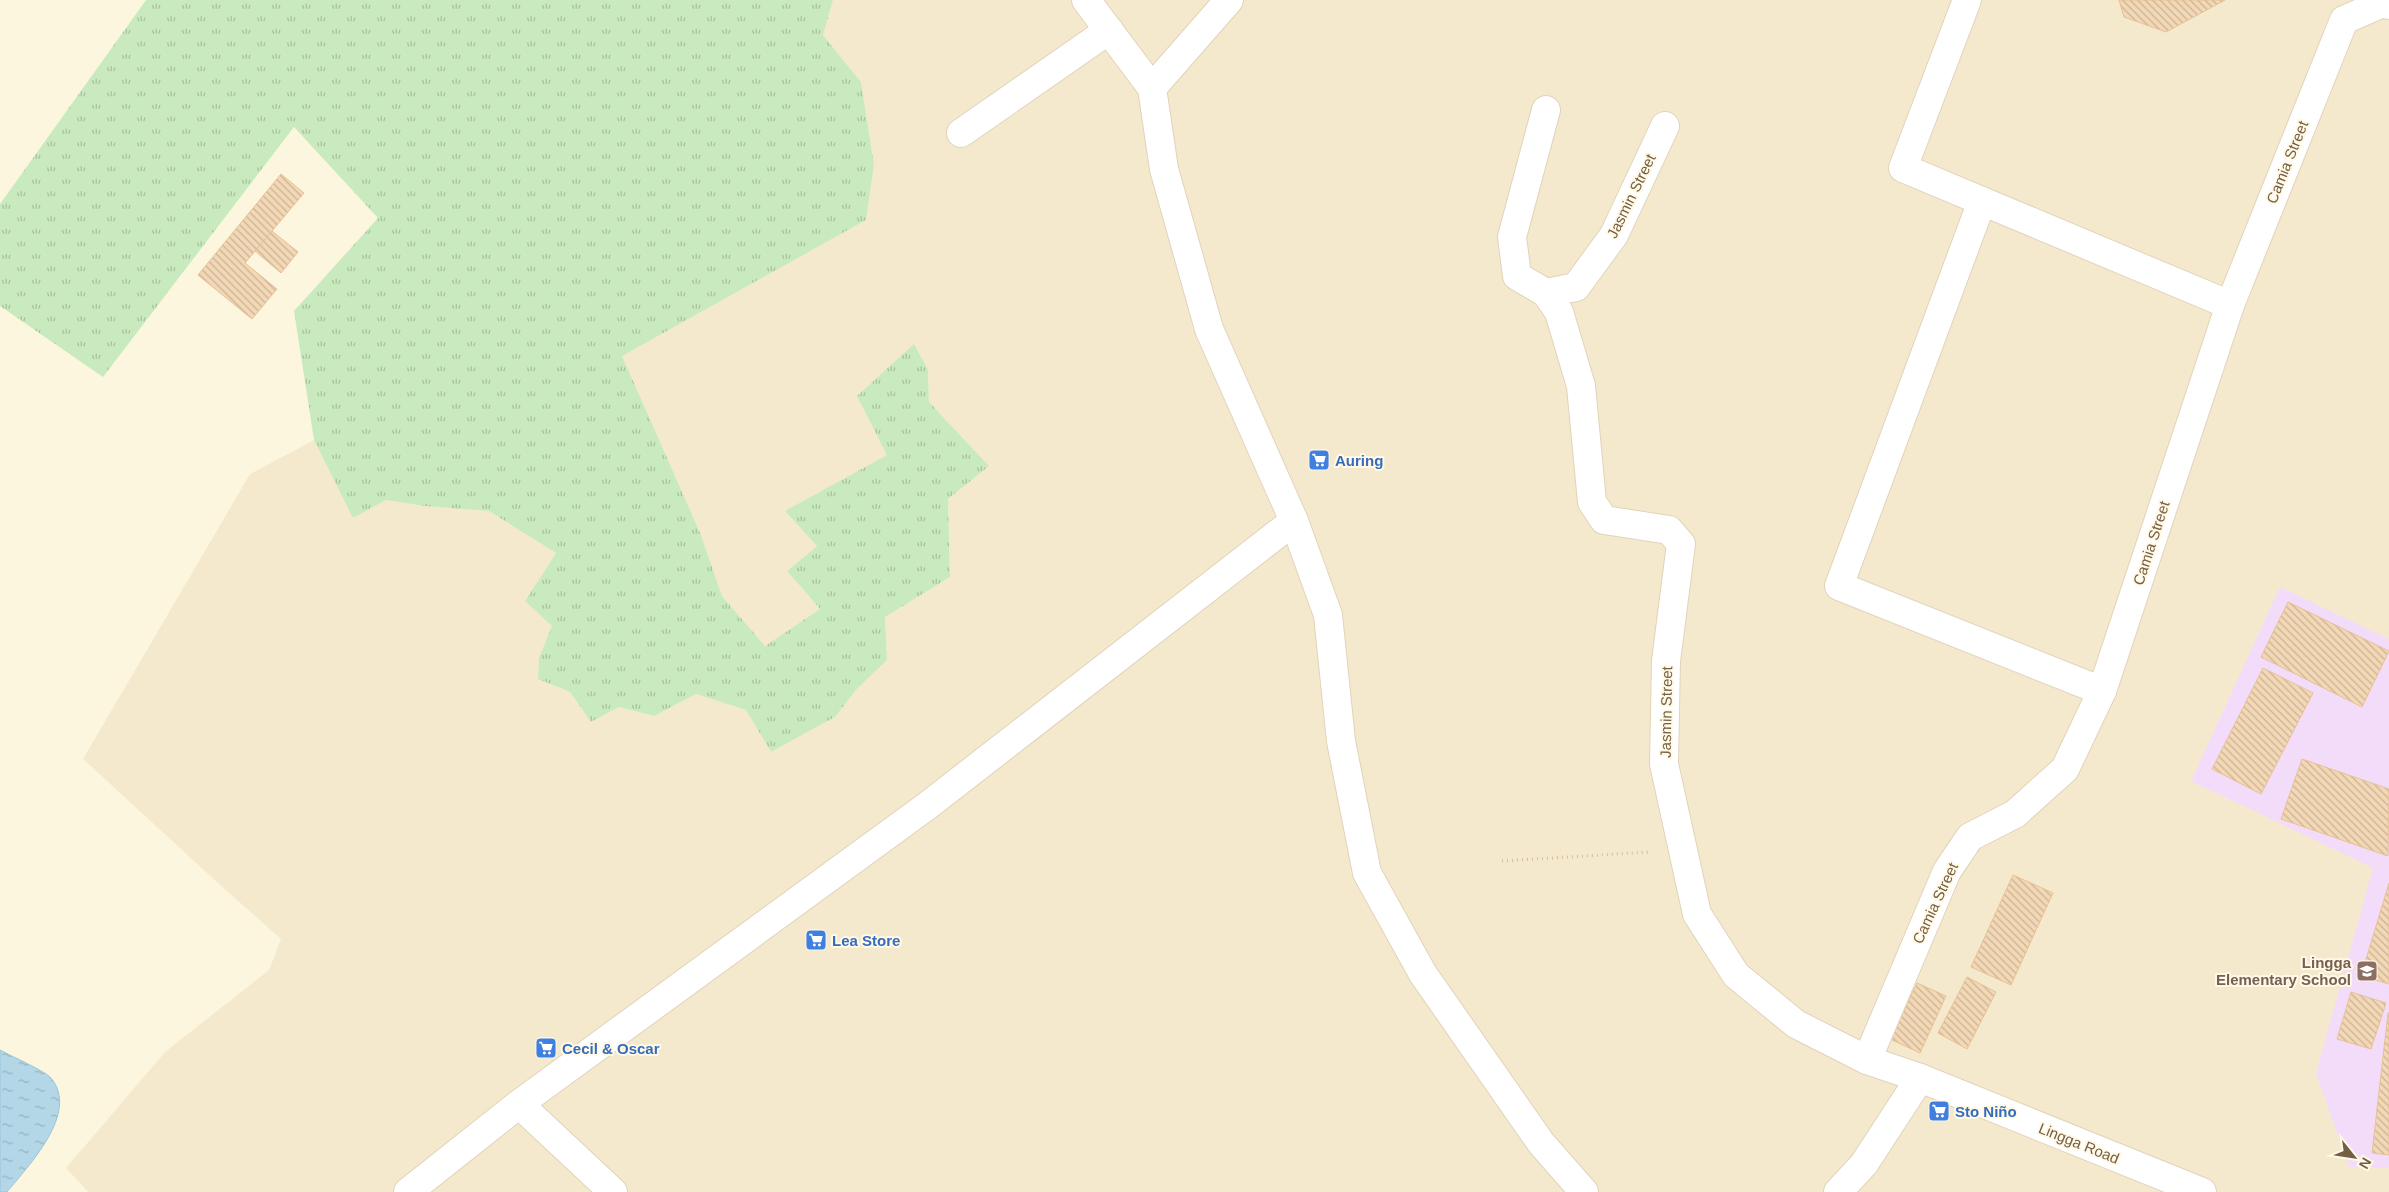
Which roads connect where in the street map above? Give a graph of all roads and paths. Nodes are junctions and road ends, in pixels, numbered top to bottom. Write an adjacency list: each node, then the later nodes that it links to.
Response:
1 (1086, 0): 5 (street)
2 (1229, 0): 6 (street)
3 (1967, 0): 10 (street)
4 (2389, 5): 12 (street, Camia Street)
5 (1109, 30): 6 (street); 9 (street)
6 (1152, 88): 13 (street)
7 (1546, 110): 11 (street, Jasmin Street)
8 (1664, 126): 11 (street, Jasmin Street)
9 (961, 133)
10 (1982, 201): 12 (street); 14 (street)
11 (1546, 294): 15 (street, Jasmin Street)
12 (2230, 305): 14 (street, Camia Street)
13 (1294, 521): 19 (street); 22 (street)
14 (2102, 691): 17 (street, Camia Street)
15 (1683, 850): 16 (path); 17 (street, Jasmin Street)
16 (1502, 861)
17 (1867, 1060): 18 (street, Jasmin Street)
18 (1920, 1078): 23 (street); 24 (street, Lingga Road)
19 (519, 1104): 20 (street); 21 (street)
20 (408, 1192)
21 (613, 1192)
22 (1584, 1192)
23 (1838, 1192)
24 (2202, 1192)

